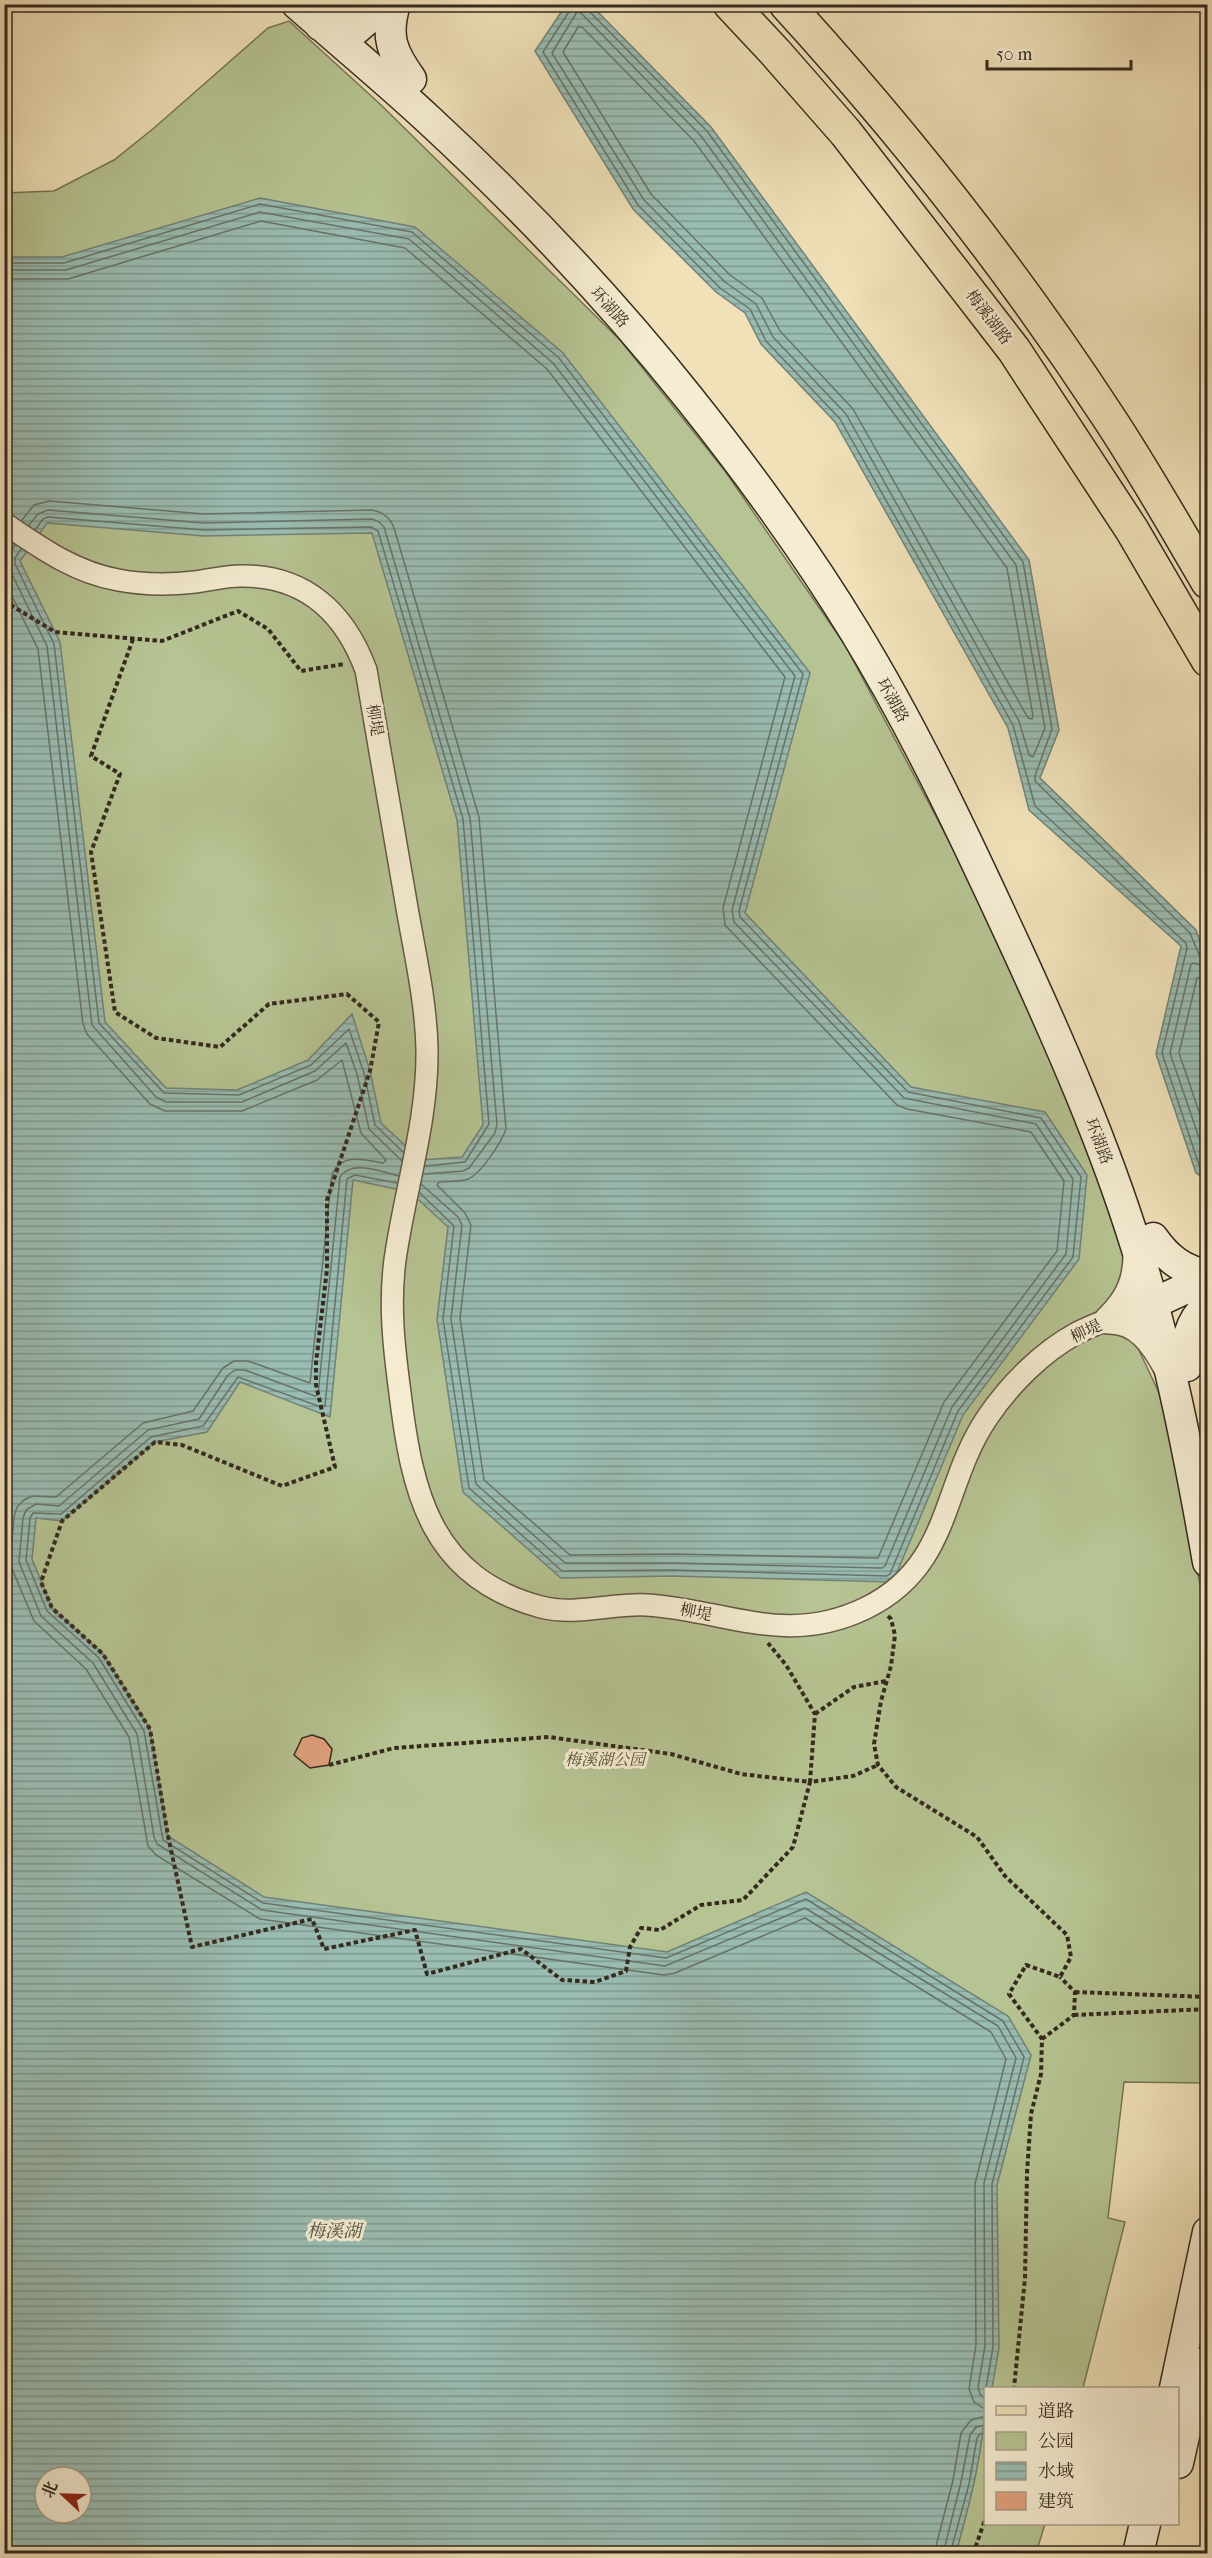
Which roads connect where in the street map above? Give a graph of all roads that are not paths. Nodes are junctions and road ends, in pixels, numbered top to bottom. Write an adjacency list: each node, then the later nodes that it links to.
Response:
1 (297, 4): 6 (main road, 环湖路)
2 (385, 4): 6 (main road)
3 (395, 4): 7 (main road)
4 (729, 4): 10 (main road, 梅溪湖路)
5 (786, 4): 9 (main road)
6 (337, 20): 7 (main road, 环湖路); 11 (main road, 环湖路)
7 (411, 79): 11 (main road, 环湖路)
8 (4, 523): 16 (street, 柳堤)
9 (1208, 582)
10 (1208, 660)
11 (1145, 1243): 12 (main road); 14 (main road, 环湖路); 16 (street)
12 (1208, 1276): 14 (main road)
13 (1208, 1299): 14 (main road)
14 (1164, 1300): 16 (street, 柳堤); 17 (main road, 环湖路)
15 (1208, 1305): 17 (main road)
16 (1108, 1320): 17 (street)
17 (1178, 1368): 18 (main road, 环湖路); 19 (main road, 环湖路)
18 (1208, 1461)
19 (1208, 1562)
20 (1208, 2232): 22 (main road)
21 (1208, 2331): 23 (main road)
22 (1175, 2387)
23 (1179, 2459)
24 (1145, 2525): 26 (main road)
25 (1164, 2525): 27 (main road)
26 (1138, 2553)
27 (1158, 2553)

